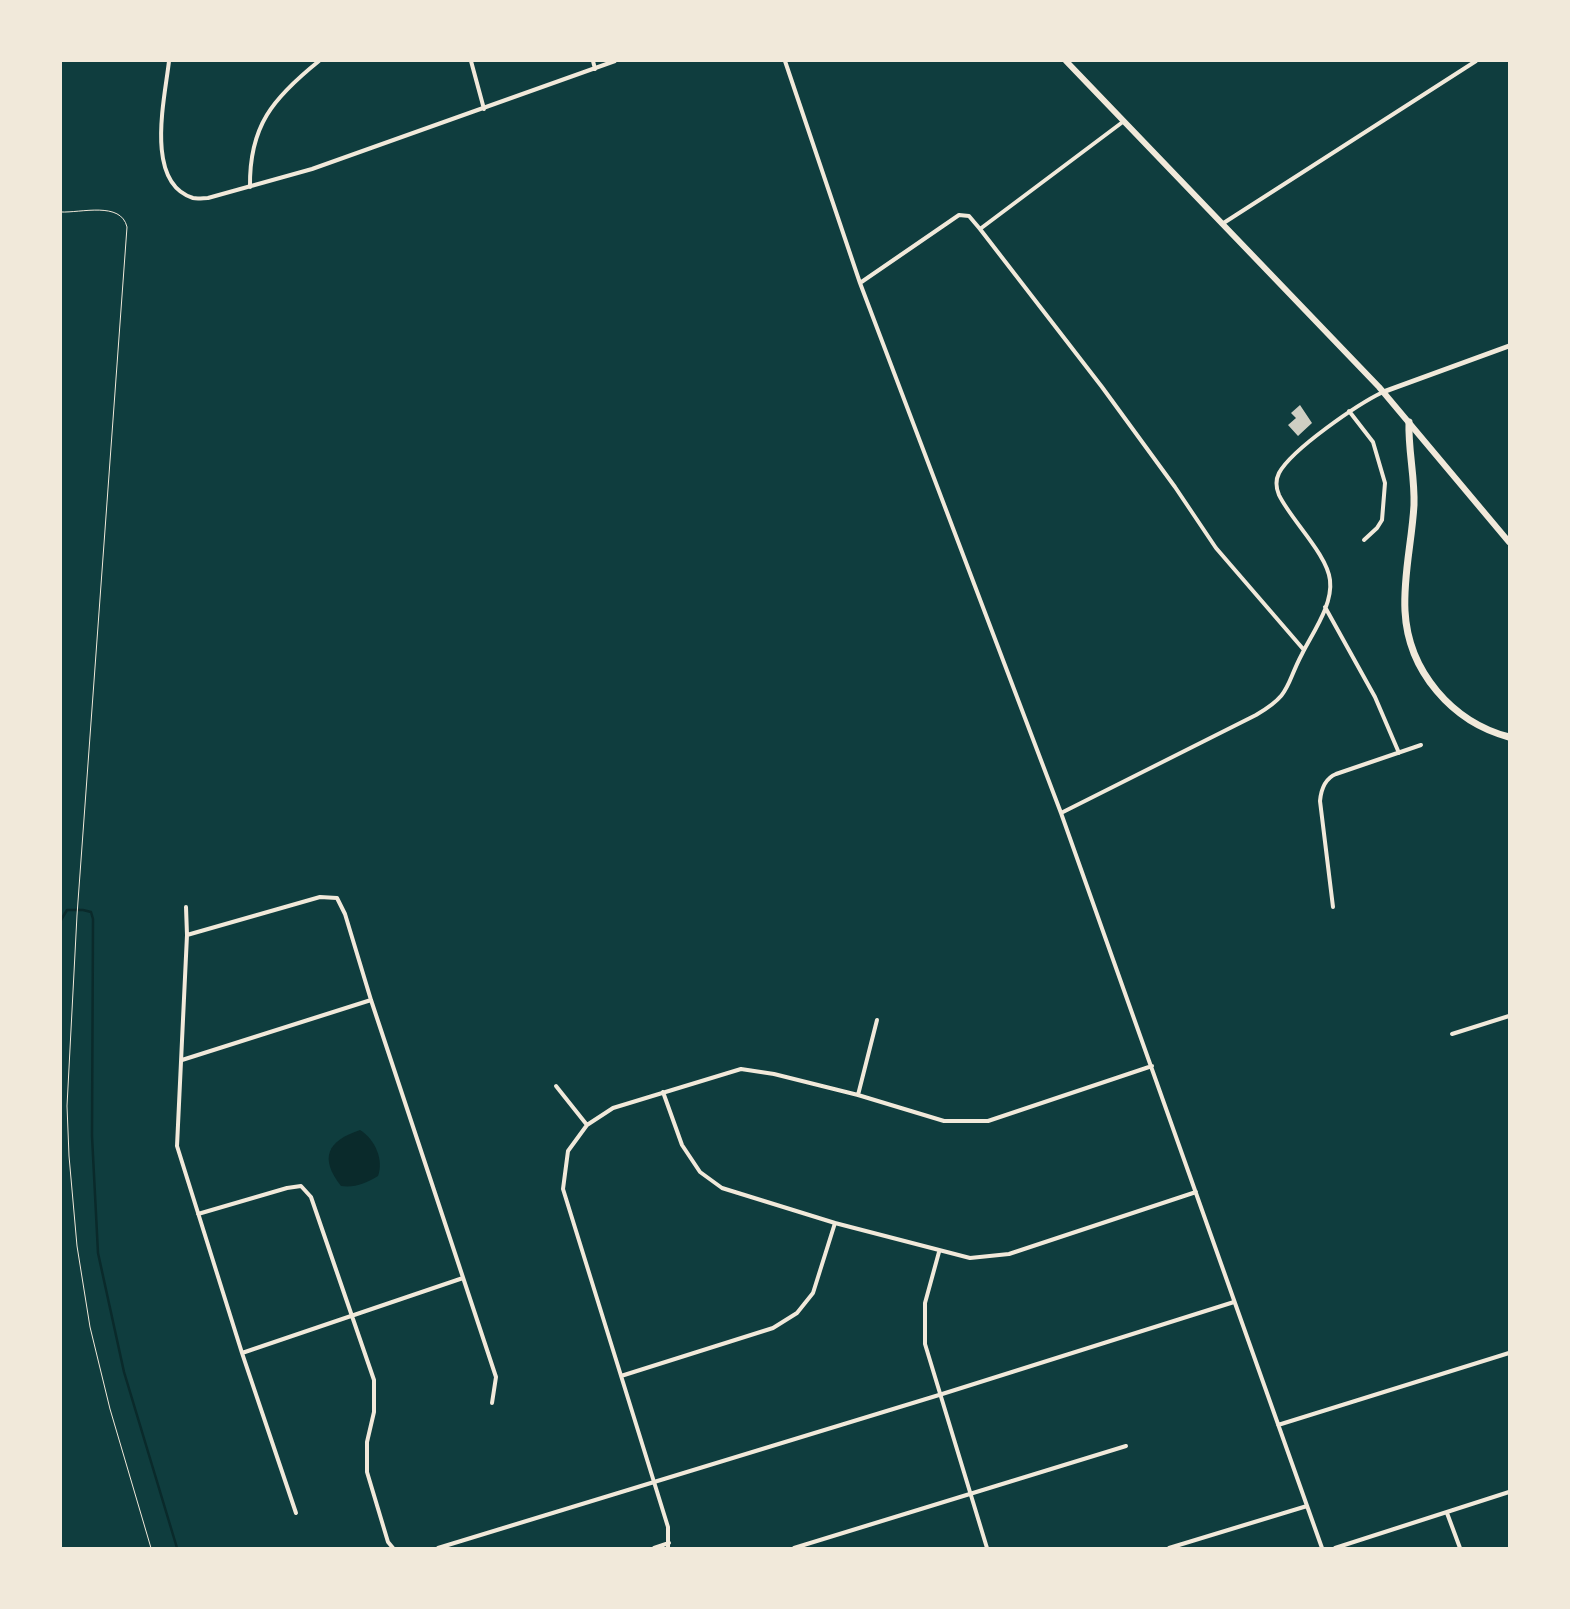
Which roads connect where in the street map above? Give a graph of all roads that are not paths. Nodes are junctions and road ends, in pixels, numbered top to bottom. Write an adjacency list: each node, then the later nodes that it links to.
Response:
1 (169, 61): 12 (street)
2 (319, 61): 12 (street)
3 (471, 61): 10 (street)
4 (593, 61): 9 (street)
5 (615, 61): 9 (street)
6 (785, 61): 15 (street)
7 (1066, 61): 11 (highway)
8 (1476, 61): 13 (street)
9 (594, 69): 10 (street)
10 (484, 109): 12 (street)
11 (1124, 121): 13 (highway); 14 (street)
12 (250, 187)
13 (1222, 224): 17 (highway)
14 (980, 229): 15 (street); 23 (street)
15 (860, 282): 27 (street)
16 (1509, 346): 17 (main road)
17 (1383, 392): 18 (street); 19 (highway)
18 (1349, 412): 20 (street); 22 (street)
19 (1409, 422): 21 (highway); 24 (highway)
20 (1364, 540)
21 (1509, 542)
22 (1325, 607): 23 (street); 26 (street)
23 (1304, 650): 27 (street)
24 (1509, 737)
25 (1421, 745): 26 (street)
26 (1399, 753): 29 (street)
27 (1060, 813): 36 (street)
28 (186, 907): 30 (street)
29 (1332, 907)
30 (187, 936): 31 (street); 35 (street)
31 (371, 1000): 35 (street); 45 (street)
32 (1509, 1016): 34 (street)
33 (877, 1020): 39 (street)
34 (1452, 1034)
35 (182, 1060): 42 (street)
36 (1152, 1066): 39 (street); 41 (street)
37 (556, 1086): 40 (street)
38 (663, 1092): 39 (street); 40 (street); 43 (street)
39 (858, 1094)
40 (587, 1125): 50 (street)
41 (1196, 1192): 44 (street); 46 (street)
42 (198, 1214): 47 (street); 48 (street)
43 (835, 1224): 44 (street); 50 (street)
44 (939, 1252): 51 (street)
45 (464, 1278): 47 (street); 52 (street)
46 (1234, 1302): 51 (street); 53 (street)
47 (353, 1315): 48 (street); 62 (street)
48 (242, 1353): 60 (street)
49 (1509, 1353): 53 (street)
50 (621, 1376): 55 (street)
51 (940, 1395): 55 (street); 57 (street)
52 (492, 1403)
53 (1278, 1425): 58 (street)
54 (1126, 1446): 57 (street)
55 (654, 1483): 61 (street); 63 (street)
56 (1509, 1492): 59 (street)
57 (972, 1495): 65 (street); 66 (street)
58 (1307, 1506): 67 (street); 68 (street)
59 (1447, 1513): 69 (street); 70 (street)
60 (296, 1514)
61 (668, 1545): 64 (street)
62 (393, 1548)
63 (438, 1548)
64 (654, 1548)
65 (794, 1548)
66 (987, 1548)
67 (1169, 1548)
68 (1322, 1548)
69 (1335, 1548)
70 (1460, 1548)

